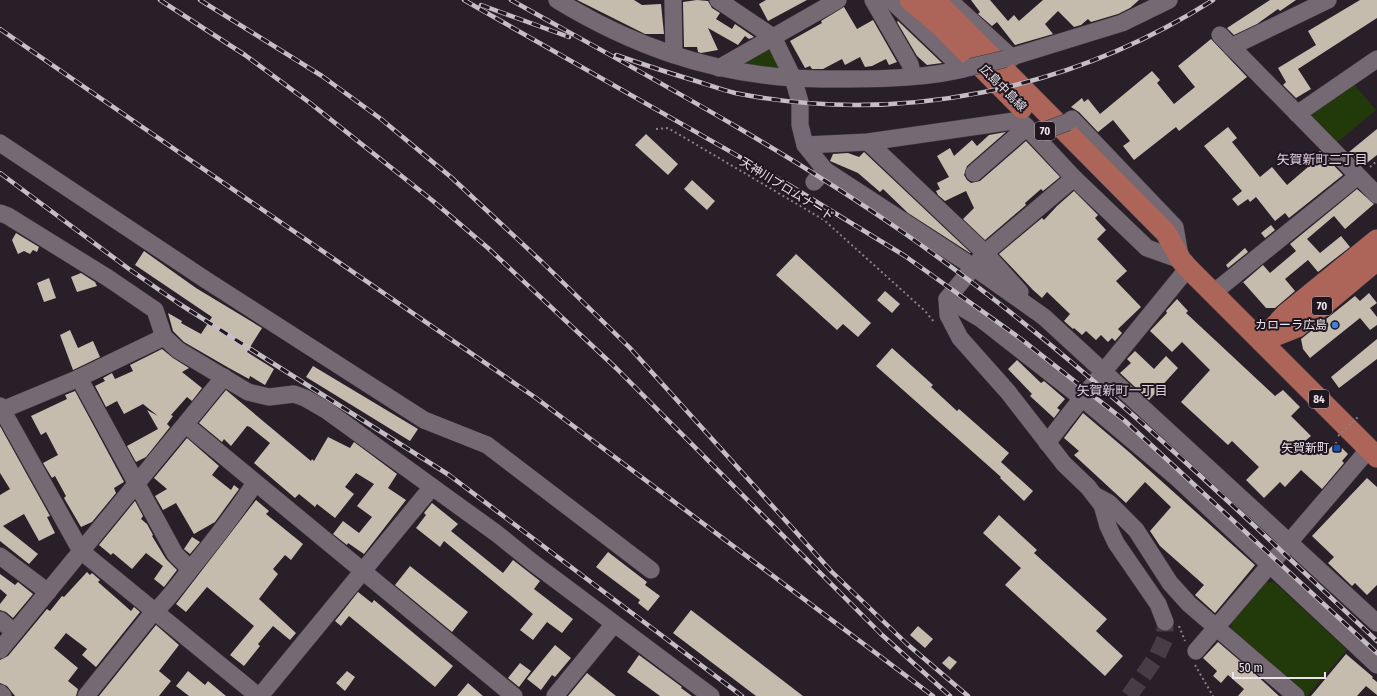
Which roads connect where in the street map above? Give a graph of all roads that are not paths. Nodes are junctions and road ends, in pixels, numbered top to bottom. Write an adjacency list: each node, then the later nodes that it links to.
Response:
1 (557, 0): 13 (street)
2 (673, 0): 13 (street)
3 (718, 0): 12 (street)
4 (838, 0): 12 (street)
5 (873, 0): 18 (street)
6 (891, 0): 17 (street)
7 (910, 0): 33 (main road, 広島中島線 / 70)
8 (935, 0): 33 (main road, 広島中島線 / 70)
9 (950, 0): 14 (street)
10 (1169, 0): 14 (street)
11 (1328, 0): 20 (street)
12 (773, 37): 16 (street); 19 (street)
13 (674, 55): 16 (street)
14 (1009, 58): 17 (street, bridge)
15 (1377, 59): 20 (street)
16 (719, 68): 19 (street)
17 (967, 68): 18 (street)
18 (913, 76): 19 (street)
19 (793, 78): 24 (street)
20 (1297, 114): 26 (street)
21 (1033, 132): 23 (street); 25 (street); 27 (street); 33 (street, bridge)
22 (0, 142): 57 (street)
23 (868, 142): 24 (street); 31 (street)
24 (805, 145): 34 (street)
25 (974, 173)
26 (1358, 176): 28 (street); 35 (street)
27 (1074, 178): 31 (street); 33 (street)
28 (1377, 195)
29 (0, 213): 38 (street)
30 (1377, 240): 39 (main road, 70)
31 (985, 253): 34 (street); 37 (street)
32 (1377, 260): 39 (main road, 70)
33 (1185, 264): 35 (main road, 広島中島線 / 70); 40 (street)
34 (972, 266): 36 (street); 37 (street)
35 (1213, 293): 39 (main road, 広島中島線 / 70)
36 (947, 299): 43 (street); 46 (street)
37 (1044, 317): 40 (street)
38 (164, 337): 41 (street); 42 (street)
39 (1262, 341): 47 (main road, 84)
40 (1104, 371): 43 (street); 52 (street)
41 (224, 377): 45 (street); 50 (street)
42 (79, 378): 44 (street); 49 (street)
43 (1082, 398): 46 (street); 55 (street)
44 (1, 409): 53 (street)
45 (186, 425): 48 (street); 49 (street)
46 (1048, 443): 51 (street)
47 (1373, 453): 52 (street)
48 (255, 483): 56 (street); 58 (street)
49 (136, 484): 53 (street); 56 (street)
50 (432, 487): 58 (street); 64 (street)
51 (1094, 495): 62 (street); 65 (street)
52 (1290, 542): 55 (street); 63 (street)
53 (81, 551): 59 (street); 60 (street)
54 (0, 556): 59 (street)
55 (1269, 564): 65 (street); 69 (street)
56 (190, 570): 60 (street)
57 (651, 570)
58 (362, 572): 73 (street); 74 (street)
59 (48, 592): 66 (street)
60 (156, 611): 72 (street); 73 (street)
61 (0, 620): 66 (street)
62 (1165, 622)
63 (1377, 623)
64 (614, 624): 75 (street); 76 (street)
65 (1216, 627): 68 (street); 77 (street)
66 (14, 632): 67 (street)
67 (0, 650)
68 (1196, 651)
69 (1377, 665)
70 (0, 693): 71 (street)
71 (4, 696)
72 (86, 696)
73 (259, 696)
74 (514, 696)
75 (555, 696)
76 (710, 696)
77 (1296, 696)

